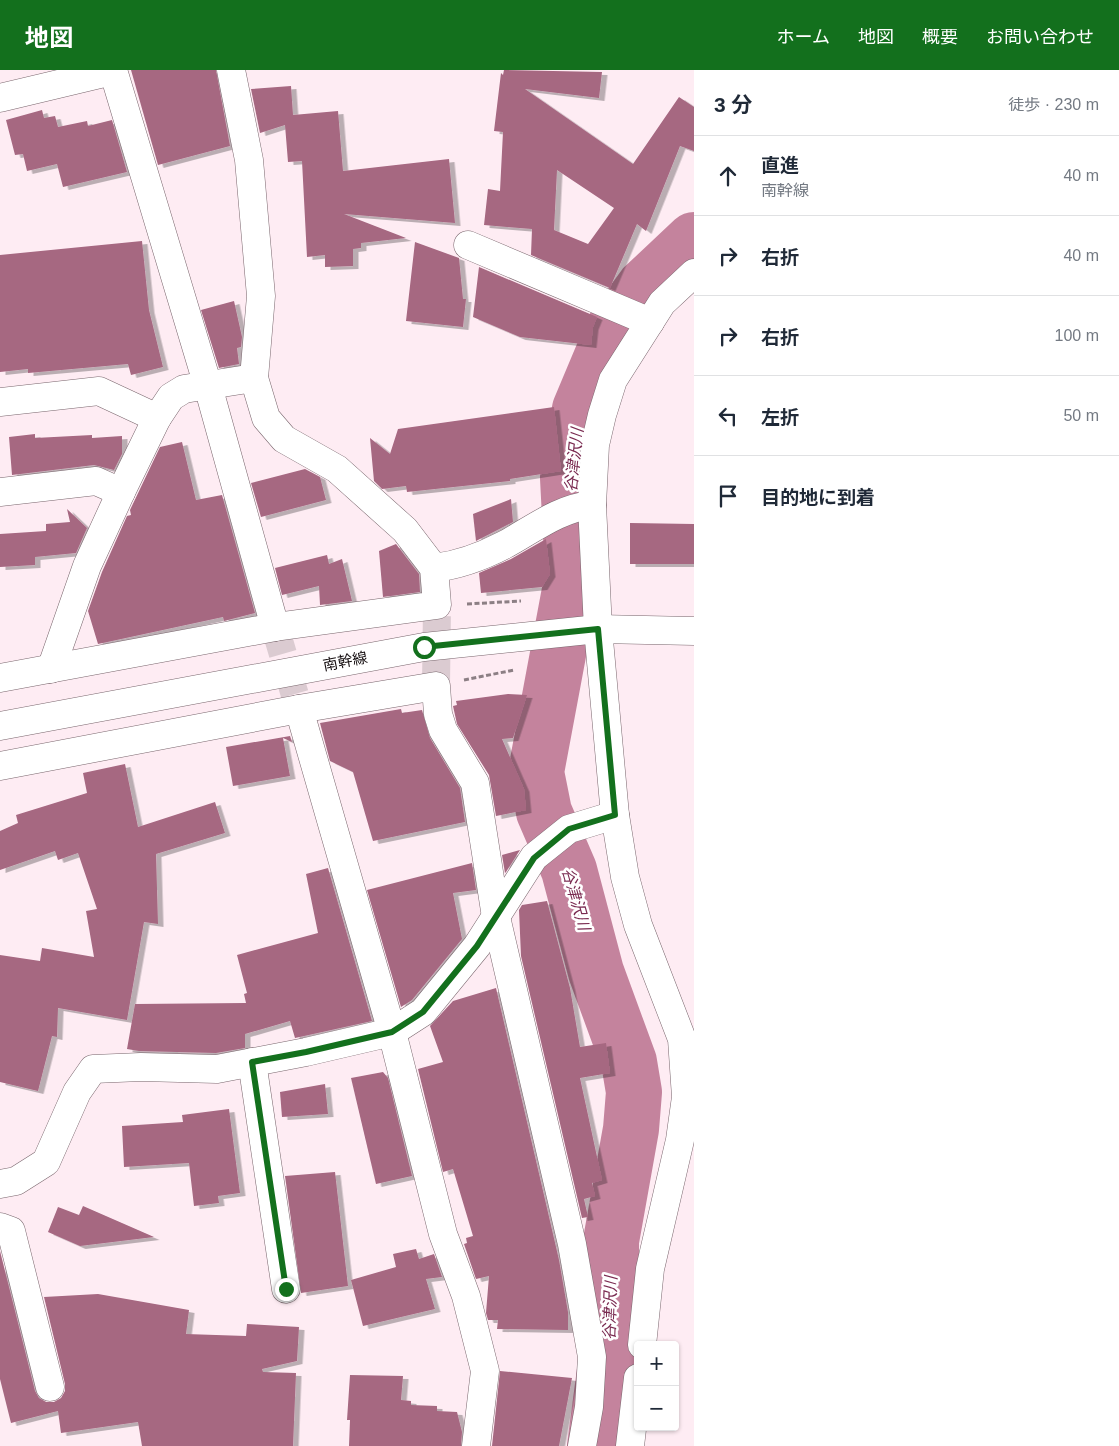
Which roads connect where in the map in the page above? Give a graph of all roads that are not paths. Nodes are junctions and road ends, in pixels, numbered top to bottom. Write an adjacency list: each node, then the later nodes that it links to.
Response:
1 (231, 70): 7 (street)
2 (113, 71): 3 (street); 8 (street)
3 (0, 98)
4 (468, 246): 6 (street)
5 (694, 273): 6 (street)
6 (650, 322): 13 (street)
7 (254, 378): 8 (street); 14 (street)
8 (208, 386): 10 (street); 15 (street)
9 (0, 402): 10 (street)
10 (157, 418): 12 (street)
11 (0, 492): 12 (street)
12 (121, 492): 18 (street)
13 (592, 505): 14 (street); 16 (street)
14 (434, 568): 15 (street)
15 (276, 627): 18 (street)
16 (598, 629): 17 (street, 南幹線); 21 (street, 南幹線); 23 (street)
17 (694, 631)
18 (51, 669): 19 (street)
19 (0, 678)
20 (299, 709): 22 (street); 24 (street); 25 (street)
21 (0, 726)
22 (0, 766)
23 (615, 815): 24 (street); 30 (street)
24 (496, 917): 25 (street); 34 (street)
25 (392, 1032): 26 (street); 33 (street)
26 (252, 1062): 27 (street); 29 (street)
27 (0, 1184)
28 (0, 1228): 32 (street)
29 (286, 1289)
30 (642, 1341)
31 (637, 1386): 35 (street)
32 (50, 1387)
33 (476, 1446)
34 (582, 1446)
35 (630, 1446)

